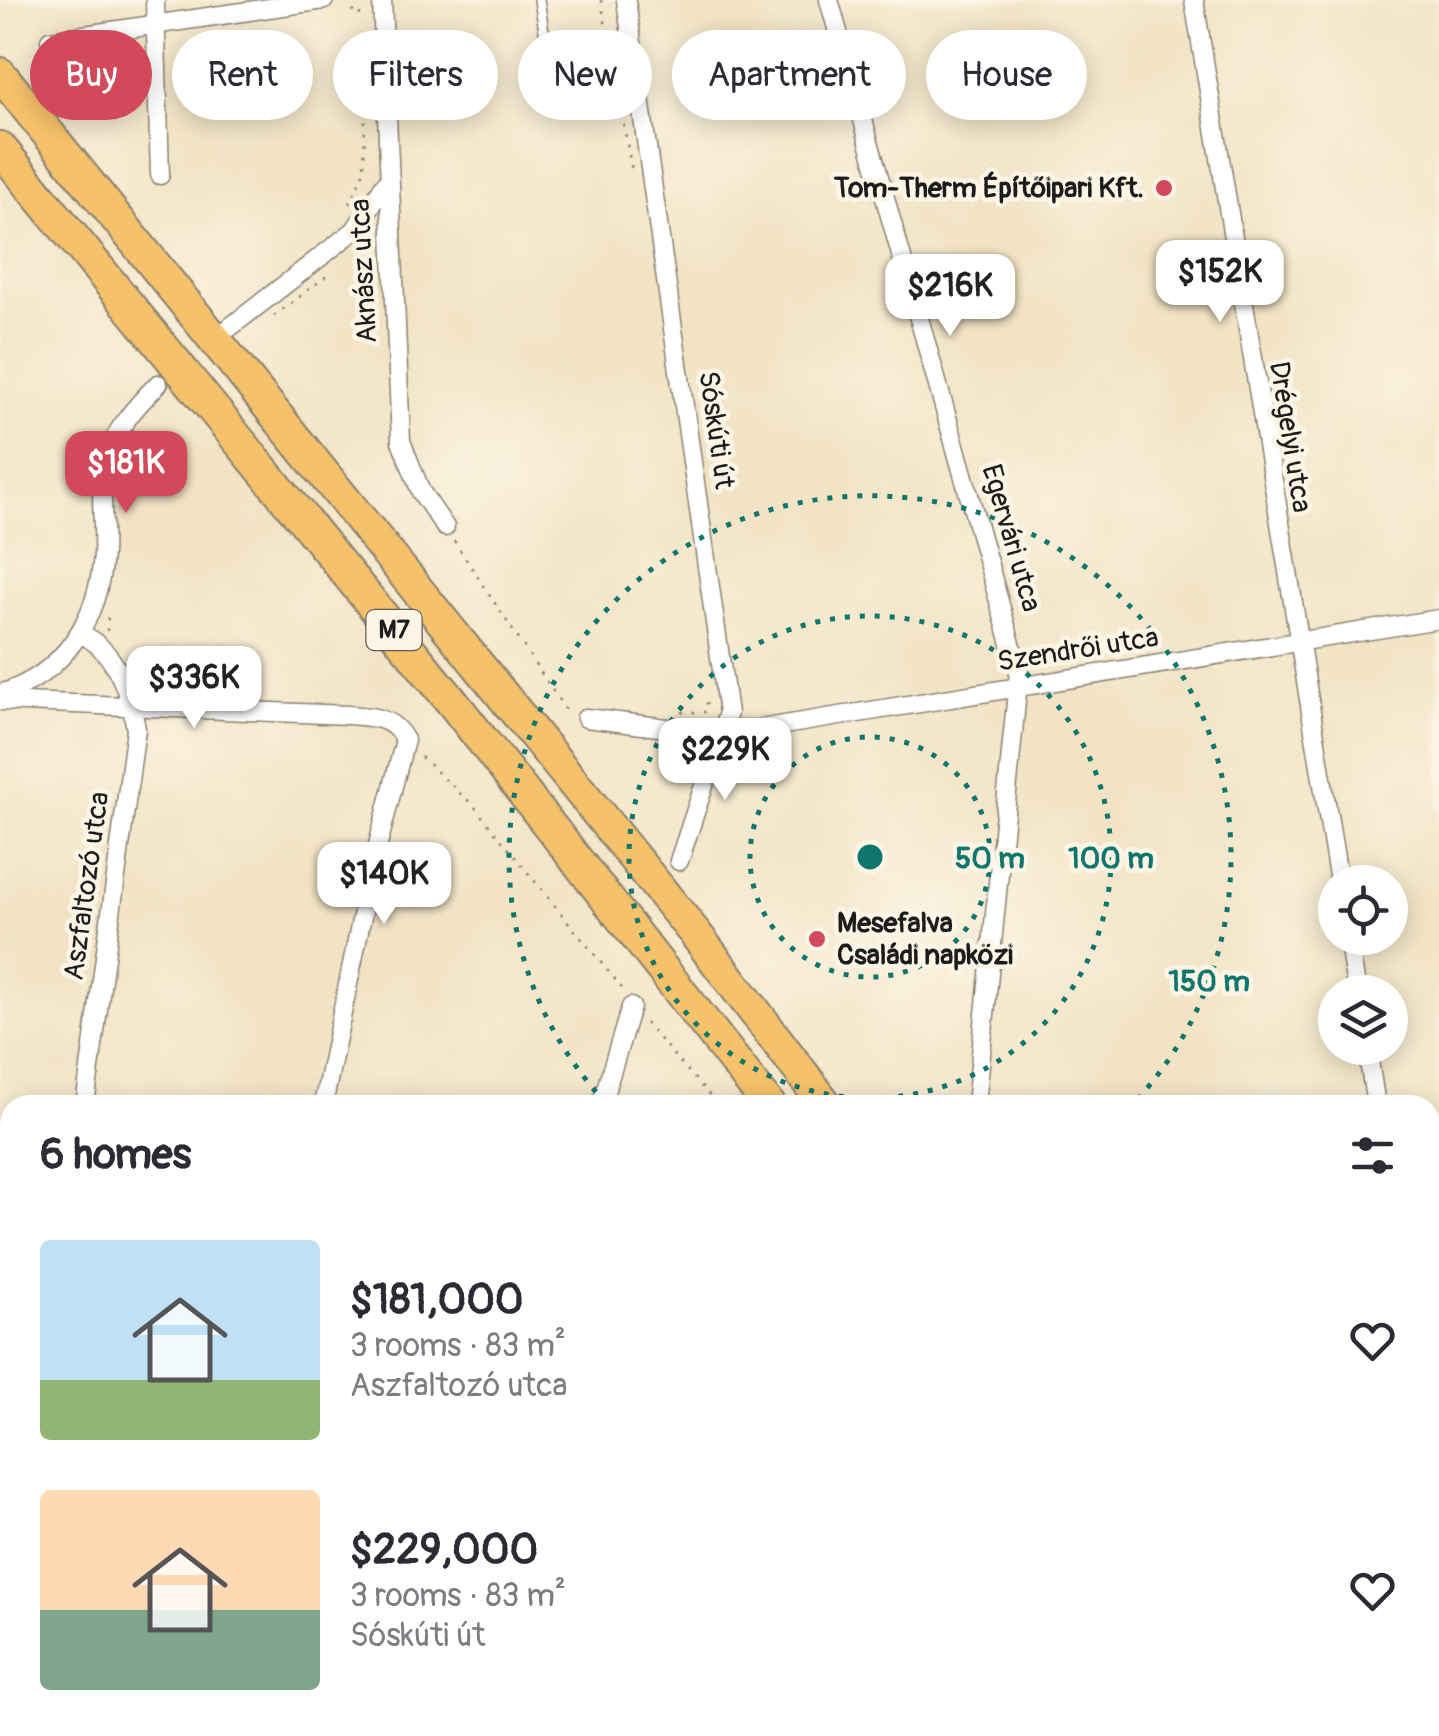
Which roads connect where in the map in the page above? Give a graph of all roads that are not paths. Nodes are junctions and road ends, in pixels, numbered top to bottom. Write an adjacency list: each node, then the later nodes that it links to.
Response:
1 (155, 0): 8 (street)
2 (324, 0): 8 (street)
3 (382, 0): 14 (street, Aknász utca)
4 (539, 0): 10 (lane)
5 (626, 0): 25 (street, Sóskúti út)
6 (829, 0): 21 (street, Egervári utca)
7 (1194, 0): 20 (street, Drégelyi utca)
8 (158, 25): 9 (street); 13 (street)
9 (122, 30)
10 (544, 30)
11 (0, 74): 34 (highway, M7)
12 (0, 148): 33 (highway, M7)
13 (160, 175)
14 (386, 180): 15 (street); 17 (street, Aknász utca)
15 (230, 328)
16 (158, 384): 19 (street)
17 (445, 528)
18 (1439, 619): 20 (street, Szendrői utca)
19 (81, 634): 22 (street); 23 (street, Aszfaltozó utca)
20 (1296, 644): 21 (street, Szendrői utca); 27 (street, Drégelyi utca)
21 (1021, 687): 25 (street, Szendrői utca); 35 (street, Egervári utca)
22 (0, 698): 23 (street)
23 (132, 704): 30 (street, Aszfaltozó utca); 31 (street)
24 (586, 718): 25 (street, Szendrői utca)
25 (726, 730): 26 (street, Sóskúti út)
26 (679, 861)
27 (1335, 865)
28 (631, 1007): 32 (street)
29 (1369, 1065): 36 (street)
30 (86, 1095)
31 (325, 1095)
32 (605, 1095)
33 (761, 1095)
34 (818, 1095)
35 (977, 1095)
36 (1374, 1095)

